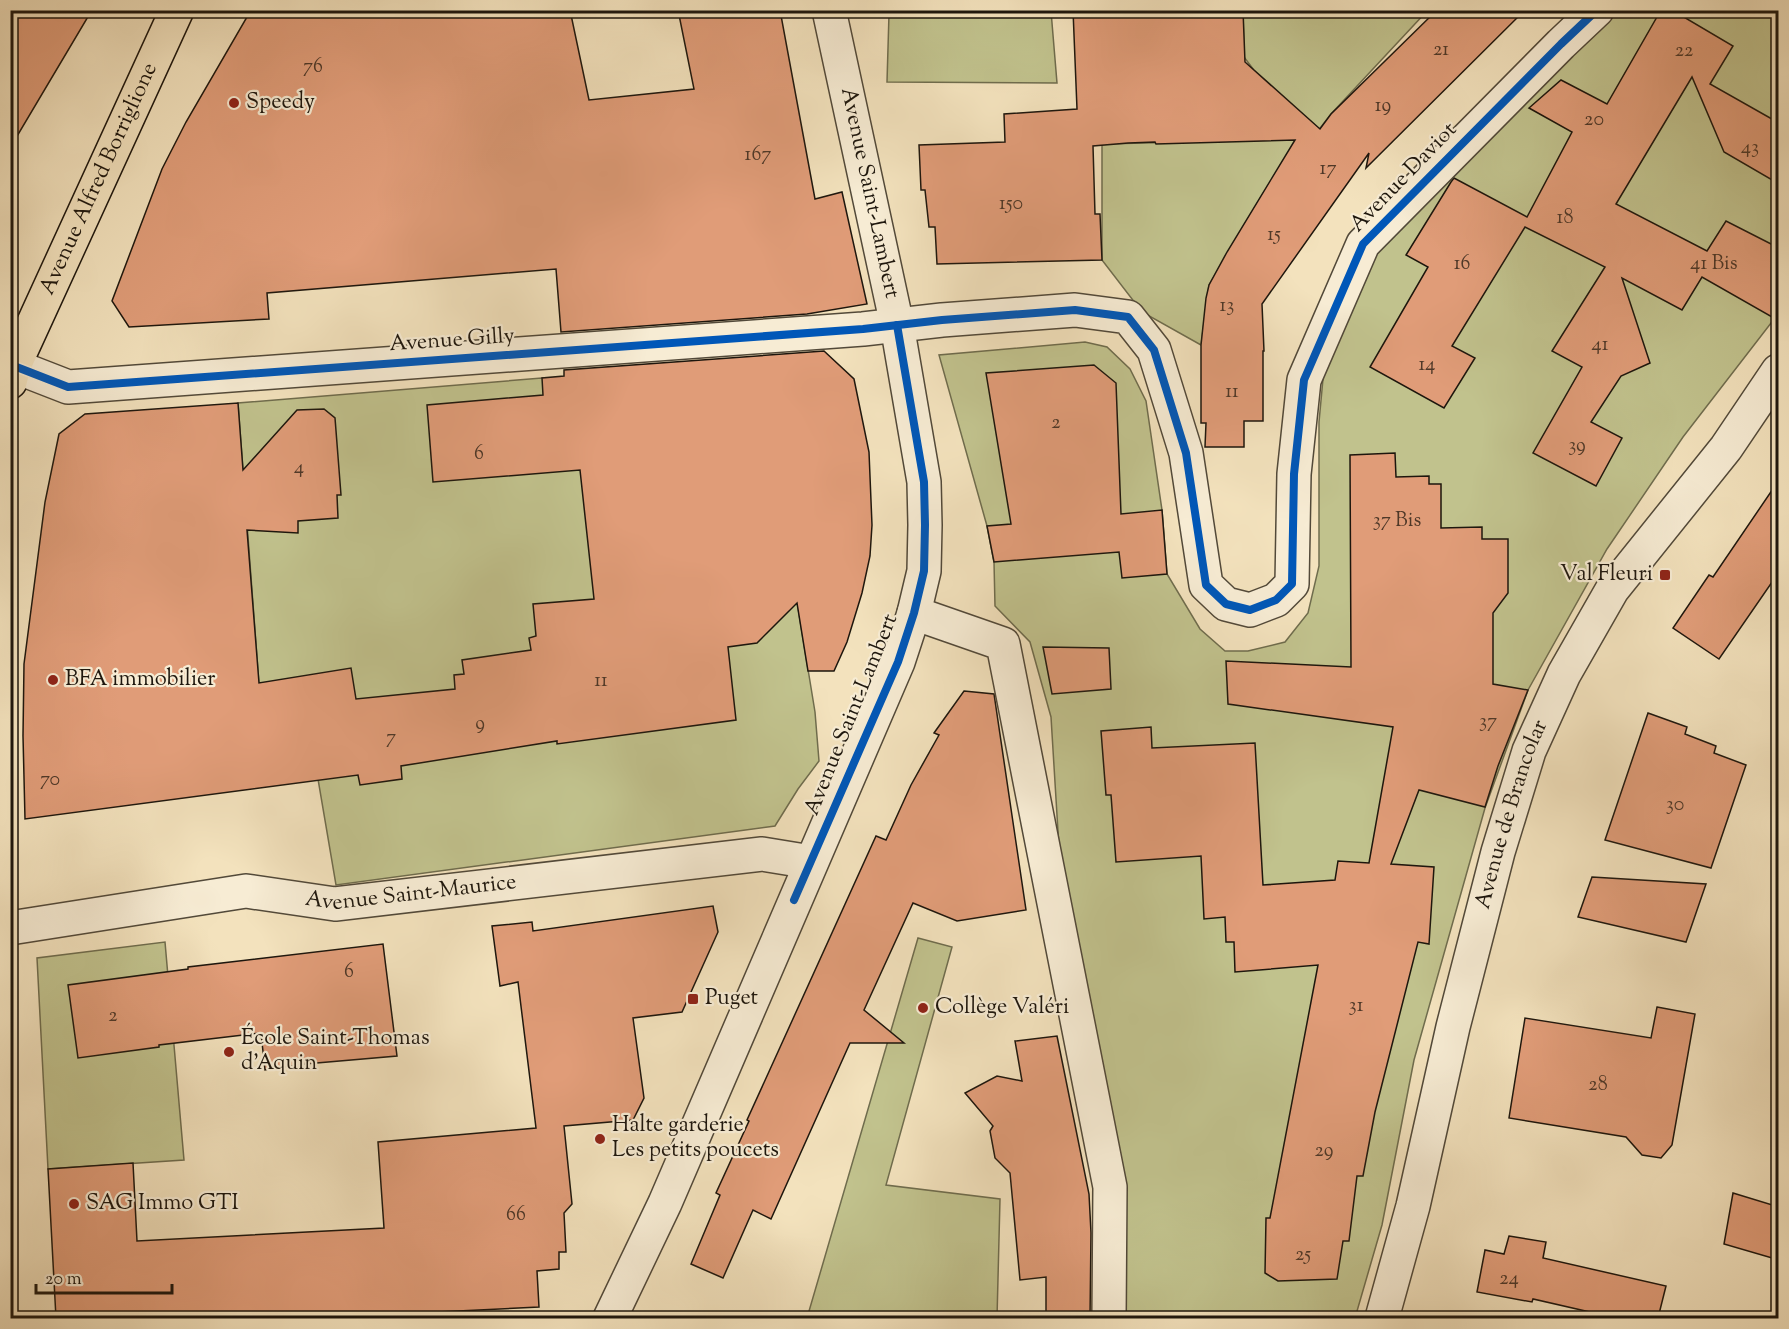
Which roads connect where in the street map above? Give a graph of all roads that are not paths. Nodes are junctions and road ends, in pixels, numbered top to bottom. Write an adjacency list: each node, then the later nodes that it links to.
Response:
1 (177, 10): 5 (main road, Avenue Alfred Borriglione)
2 (829, 10): 4 (street, Avenue Saint-Lambert)
3 (1597, 10): 4 (street, Avenue Daviot)
4 (897, 325): 5 (street, Avenue Gilly); 7 (street, Avenue Saint-Lambert)
5 (12, 370)
6 (1779, 371): 12 (street, Avenue de Brancolar)
7 (914, 613): 8 (street, Avenue Saint-Lambert); 11 (street)
8 (811, 862): 9 (street, Avenue Saint-Maurice); 10 (street, Avenue Saint-Lambert)
9 (10, 928)
10 (610, 1318)
11 (1109, 1318)
12 (1382, 1318)

